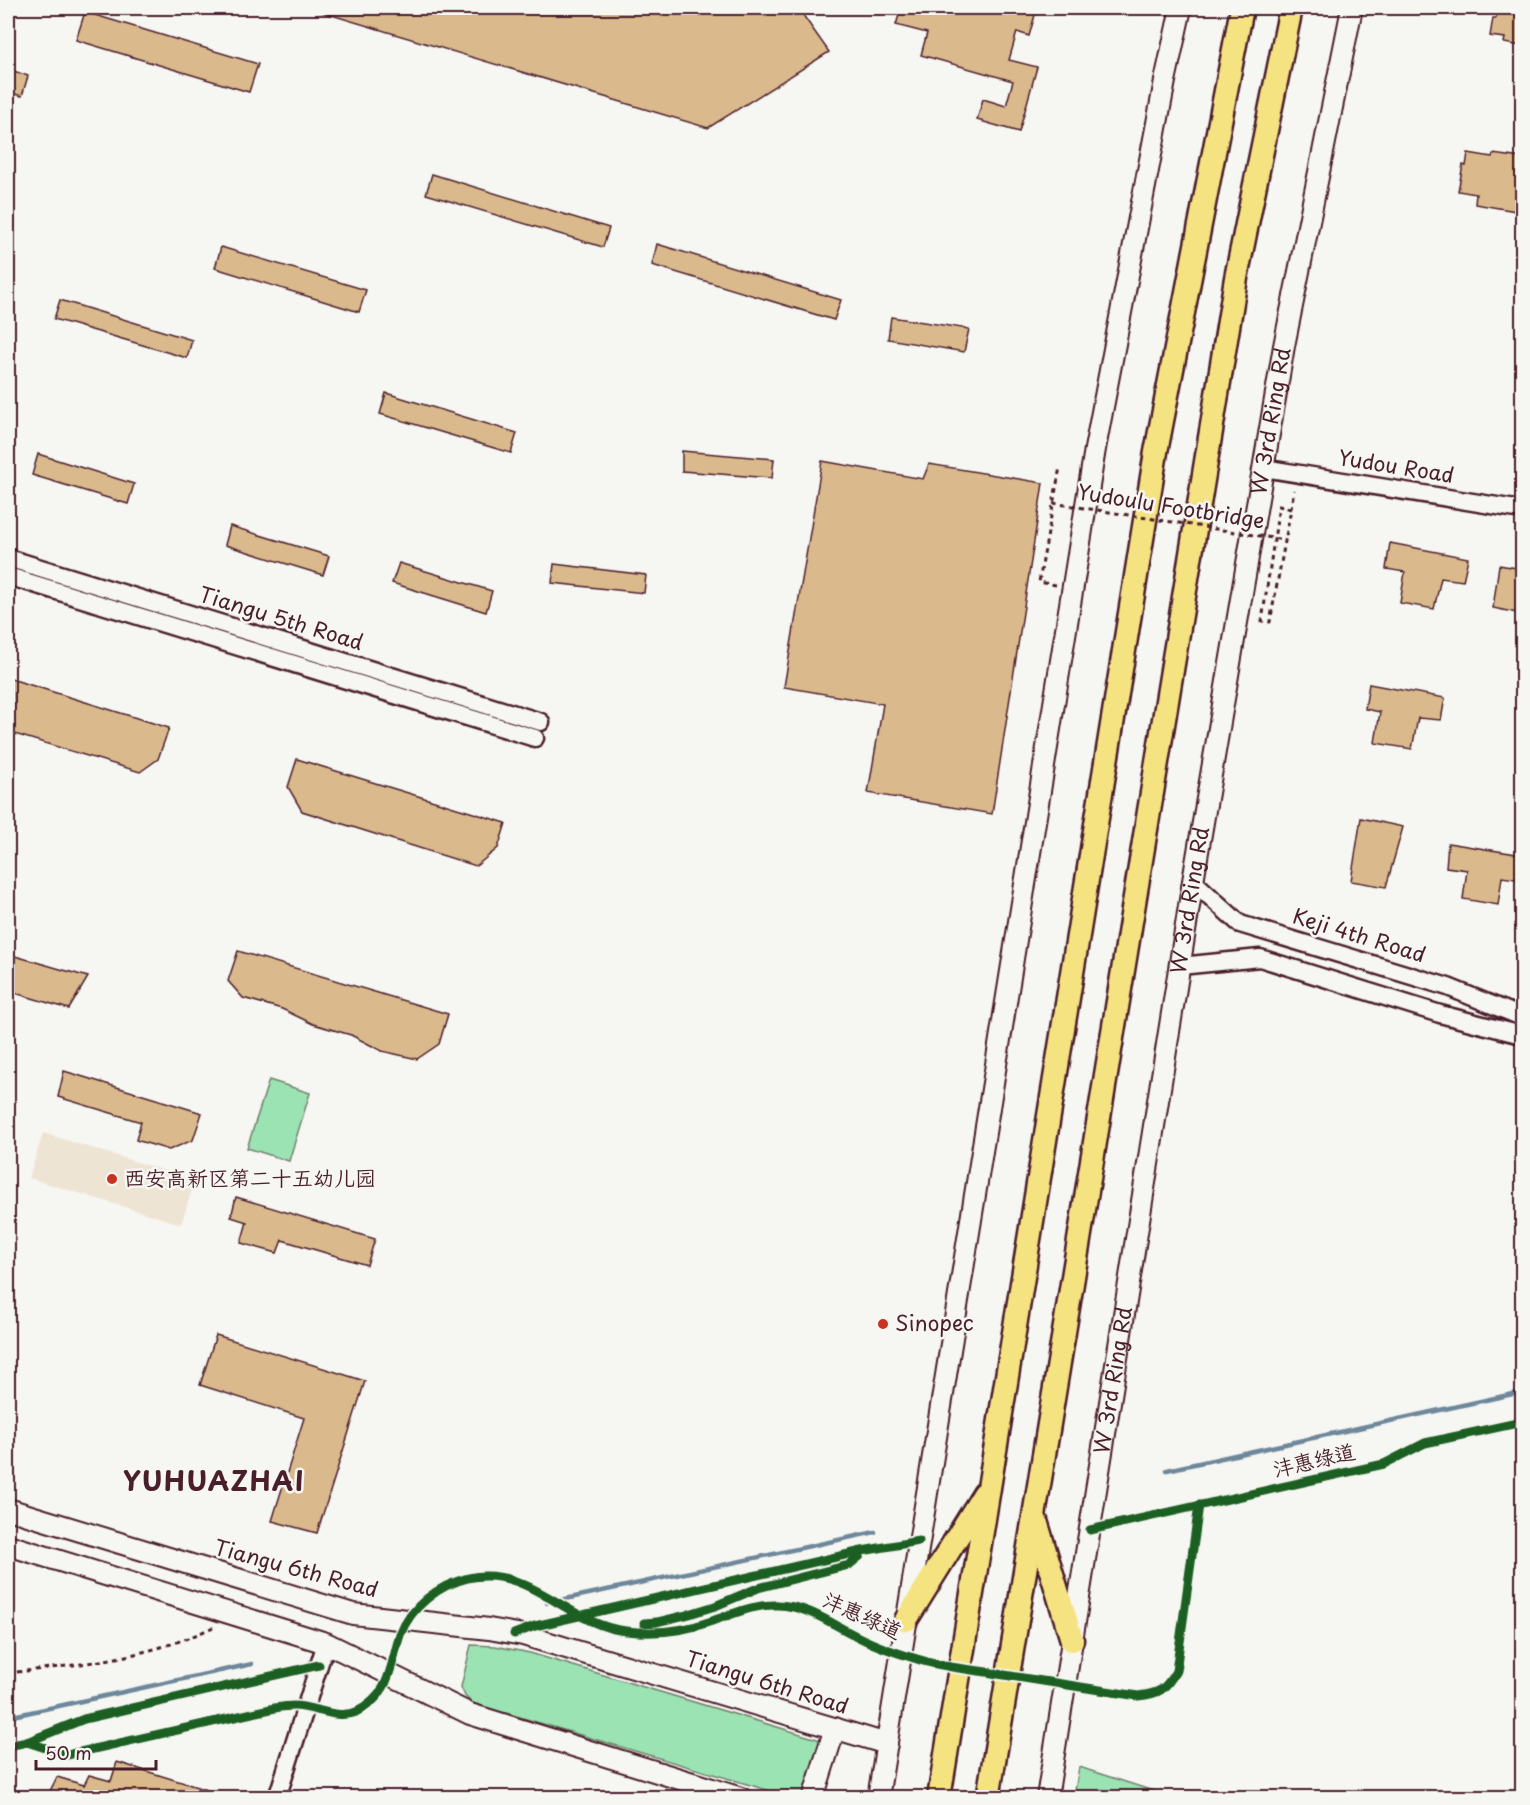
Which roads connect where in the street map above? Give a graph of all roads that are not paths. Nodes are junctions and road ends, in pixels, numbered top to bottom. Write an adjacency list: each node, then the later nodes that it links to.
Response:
1 (1181, 8): 17 (main road)
2 (1242, 8): 13 (highway)
3 (1291, 8): 15 (highway)
4 (1352, 8): 5 (main road, W 3rd Ring Rd)
5 (1263, 468): 6 (street, Yudou Road); 9 (main road, W 3rd Ring Rd)
6 (1522, 510)
7 (8, 558): 8 (street, Tiangu 5th Road)
8 (8, 576)
9 (1193, 881): 10 (main road, W 3rd Ring Rd); 11 (street, Keji 4th Road)
10 (1180, 966): 12 (street); 18 (main road, W 3rd Ring Rd)
11 (1522, 1017)
12 (1522, 1035)
13 (990, 1485): 17 (highway); 26 (highway)
14 (8, 1509): 20 (main road, Tiangu 6th Road)
15 (1034, 1514): 18 (highway); 27 (highway)
16 (8, 1545): 19 (main road)
17 (906, 1620): 21 (main road)
18 (1072, 1640): 28 (main road, W 3rd Ring Rd)
19 (326, 1643): 22 (street); 23 (main road)
20 (835, 1728): 21 (main road, Tiangu 6th Road); 24 (main road)
21 (886, 1744): 25 (main road)
22 (277, 1797)
23 (741, 1797)
24 (813, 1797)
25 (878, 1797)
26 (939, 1797)
27 (988, 1797)
28 (1047, 1797)

